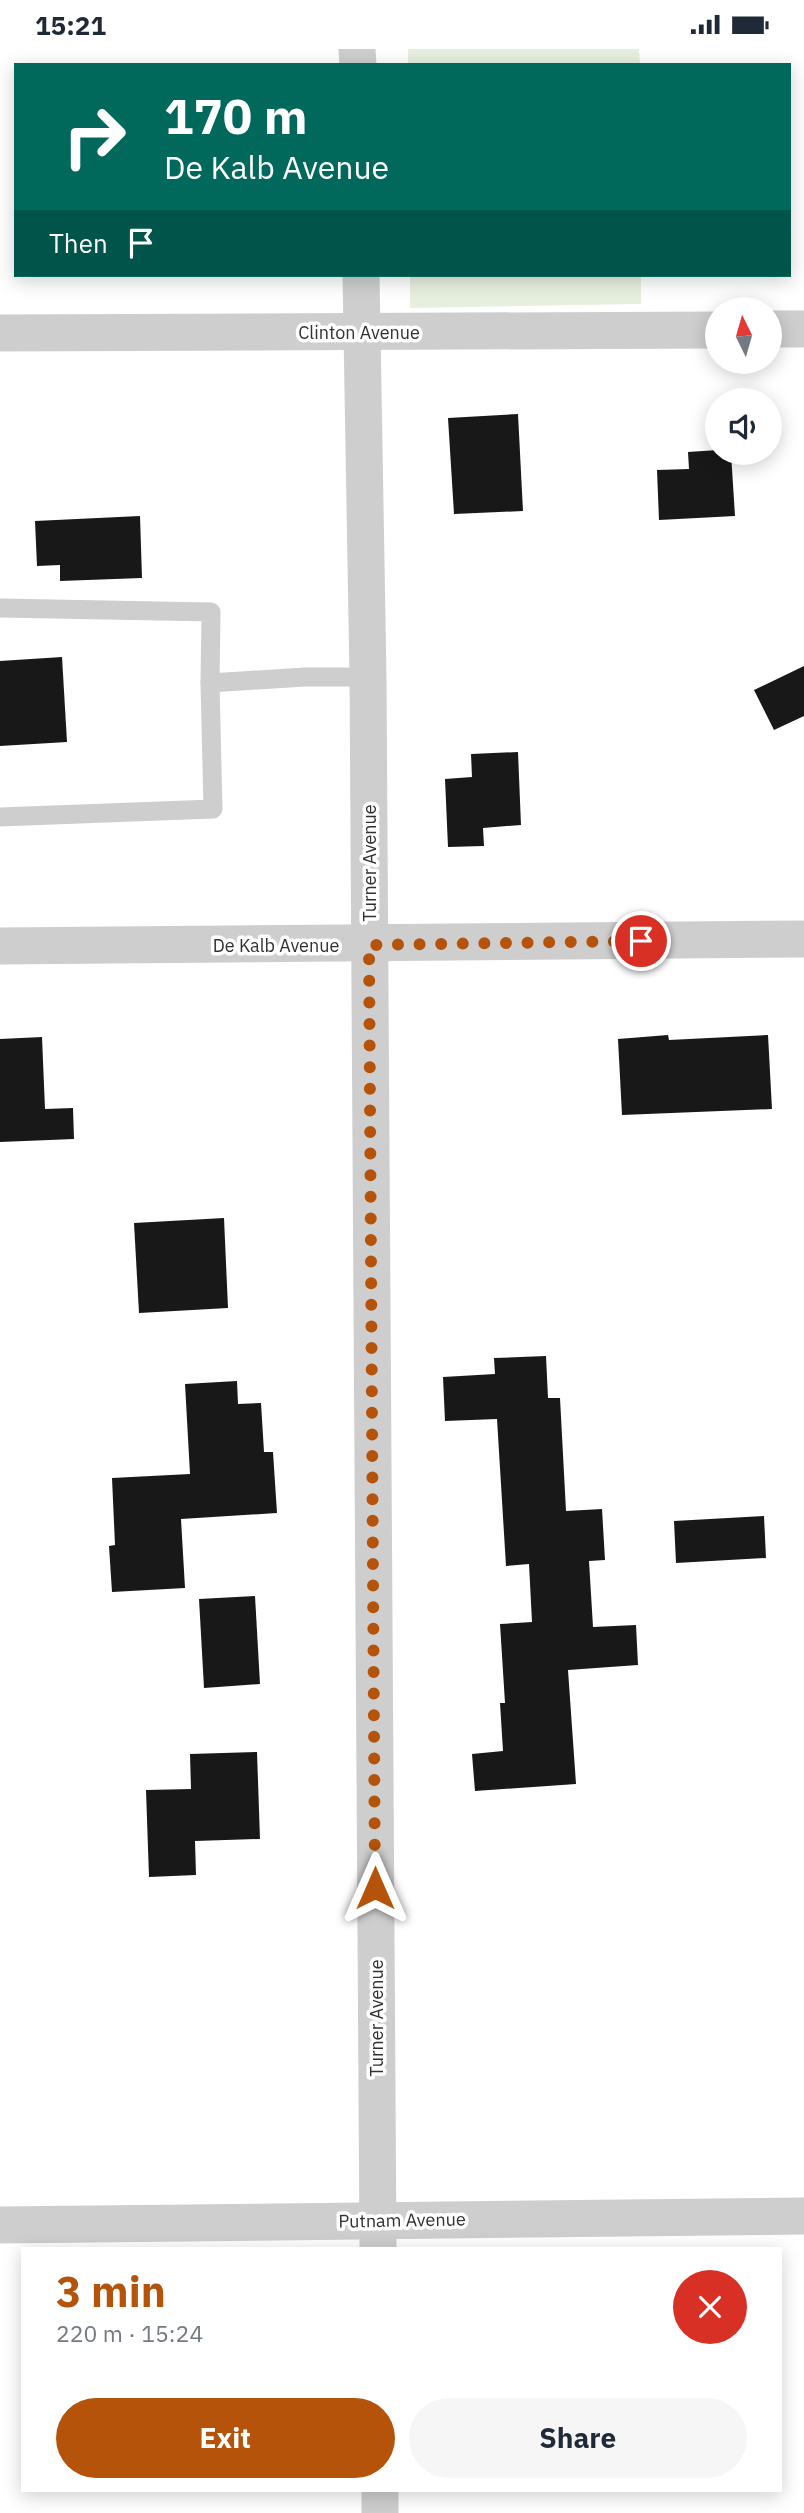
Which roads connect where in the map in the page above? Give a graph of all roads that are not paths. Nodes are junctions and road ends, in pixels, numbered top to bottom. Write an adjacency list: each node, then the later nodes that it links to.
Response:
1 (361, 277): 5 (street, Turner Avenue)
2 (782, 329): 3 (street)
3 (804, 329)
4 (705, 330): 5 (street, Clinton Avenue)
5 (362, 331): 6 (street, Clinton Avenue); 8 (street, Turner Avenue)
6 (0, 333)
7 (0, 608): 9 (lane)
8 (368, 677): 9 (lane); 12 (street, Turner Avenue)
9 (210, 683): 10 (lane)
10 (0, 817)
11 (804, 939): 12 (street, De Kalb Avenue)
12 (369, 945): 13 (street, De Kalb Avenue); 16 (street, Turner Avenue)
13 (0, 946)
14 (804, 2216): 16 (street, Putnam Avenue)
15 (0, 2225): 16 (street, Putnam Avenue)
16 (378, 2235)
17 (380, 2492): 18 (street)
18 (380, 2513)

